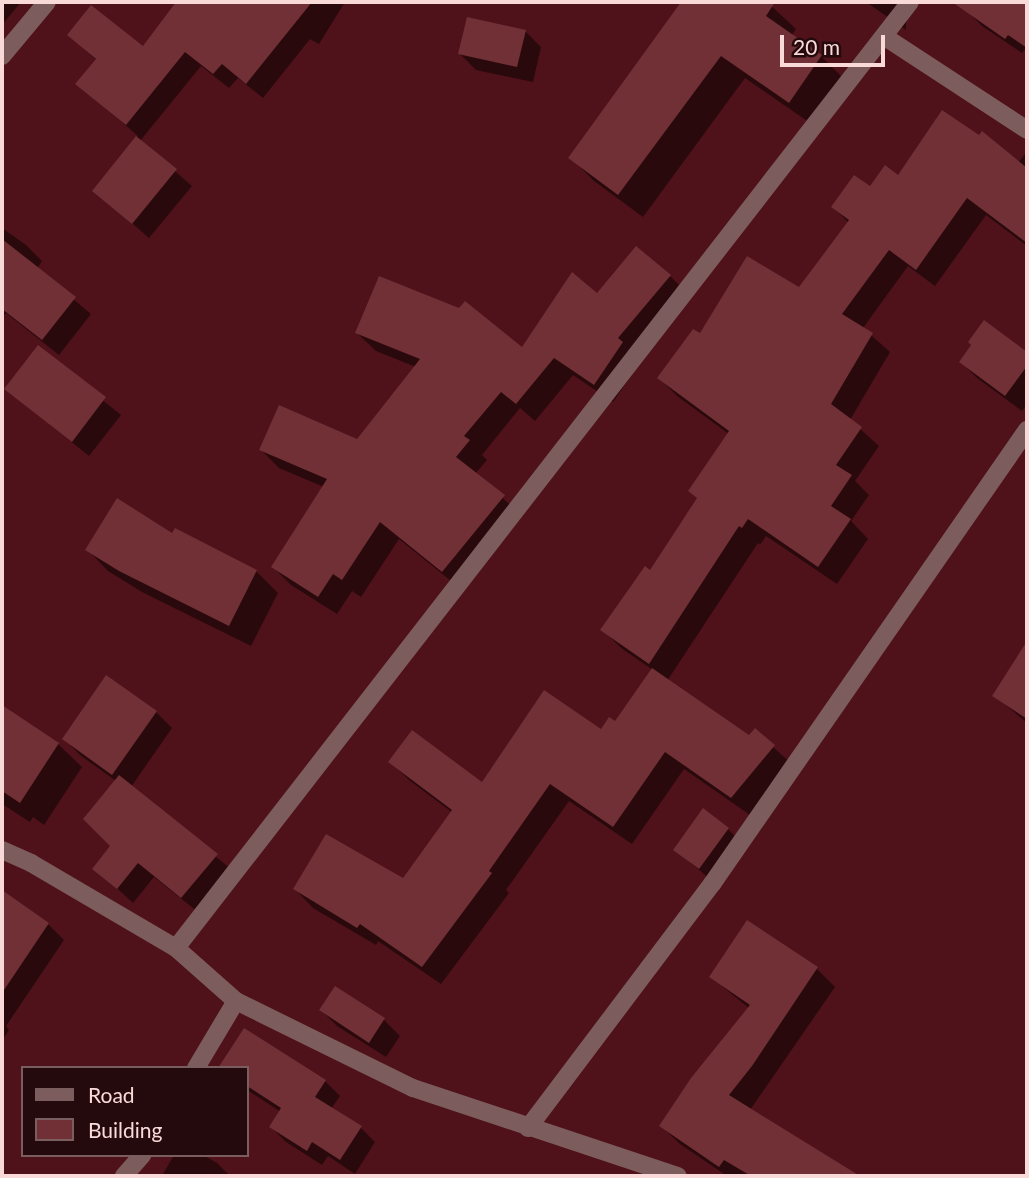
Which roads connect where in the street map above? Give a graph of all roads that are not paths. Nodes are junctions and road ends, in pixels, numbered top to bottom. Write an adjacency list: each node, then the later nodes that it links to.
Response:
1 (47, 2): 4 (street)
2 (910, 2): 3 (street)
3 (885, 37): 5 (street); 8 (street)
4 (2, 55)
5 (1027, 130)
6 (1027, 430): 11 (street)
7 (2, 850): 8 (street)
8 (176, 948): 9 (street)
9 (236, 1001): 10 (street); 11 (street)
10 (197, 1066)
11 (528, 1128): 14 (street)
12 (140, 1157): 13 (street)
13 (124, 1176)
14 (678, 1176)

